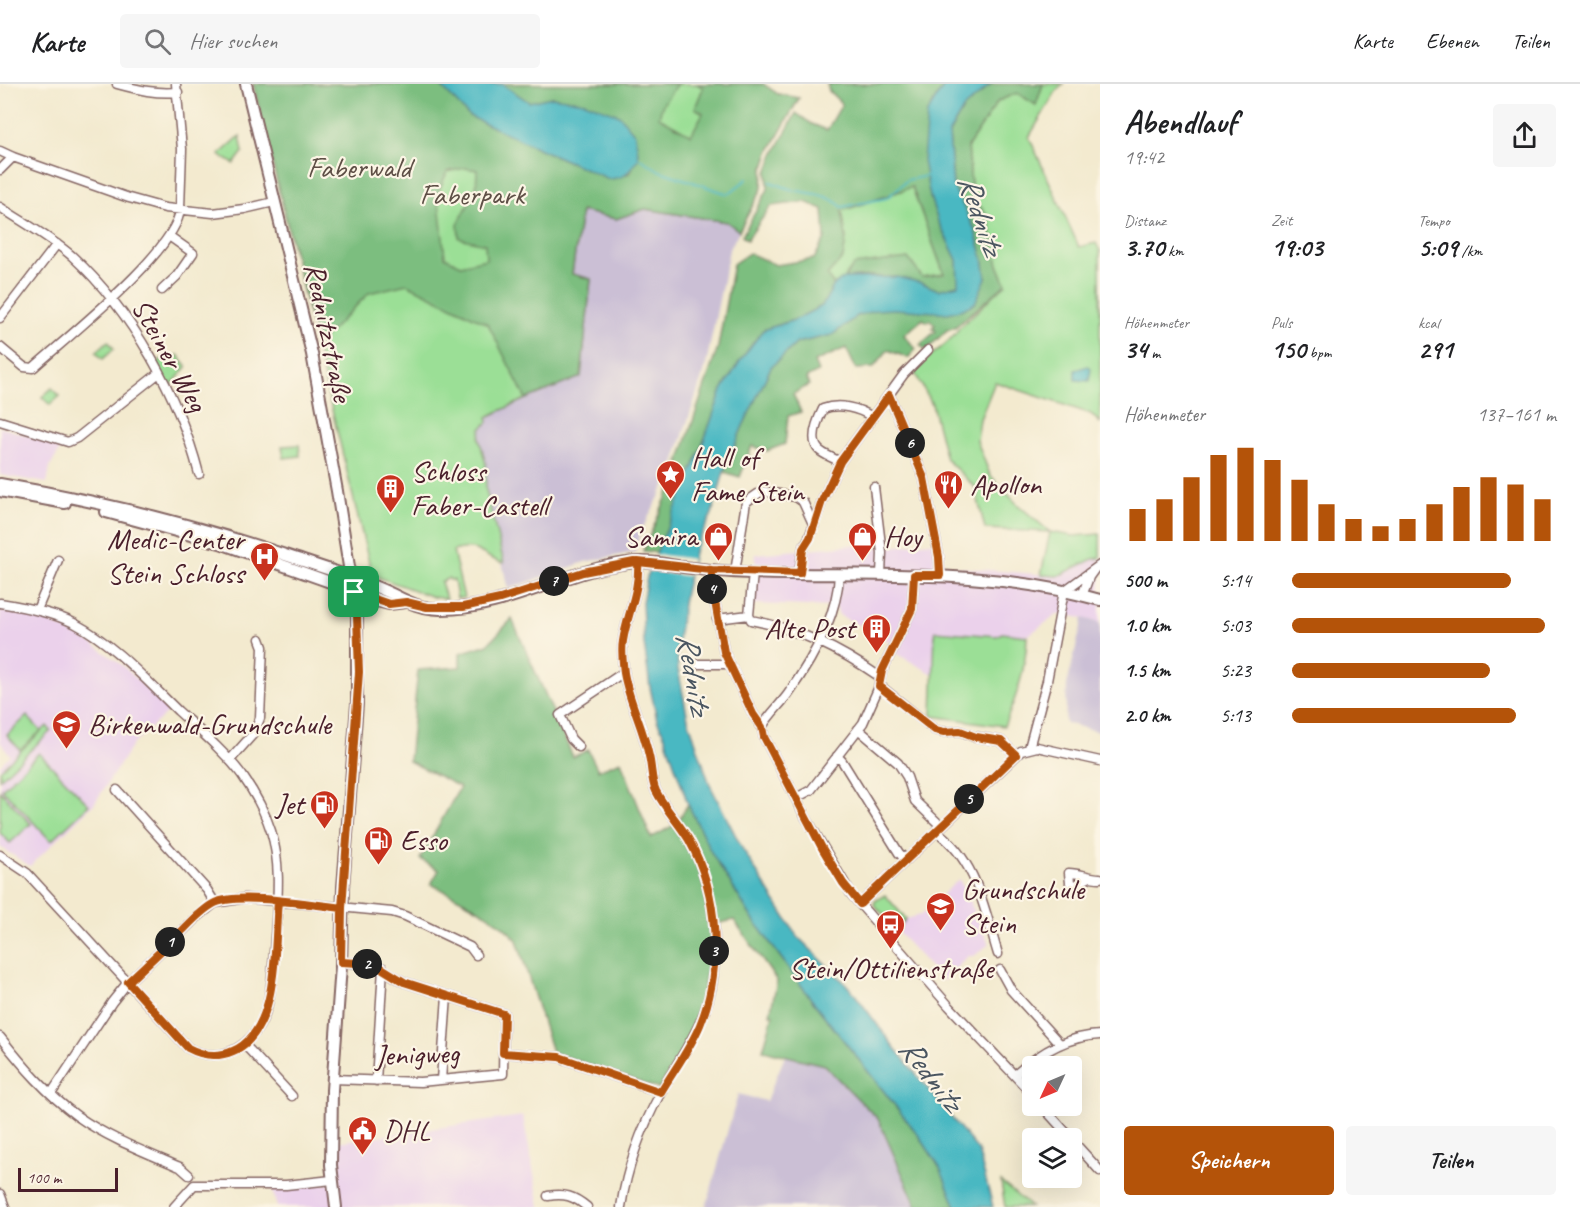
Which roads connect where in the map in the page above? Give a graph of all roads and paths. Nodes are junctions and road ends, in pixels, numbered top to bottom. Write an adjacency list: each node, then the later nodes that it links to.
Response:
1 (117, 84): 3 (street)
2 (246, 84): 7 (main road, Rednitzstraße)
3 (177, 88): 9 (street)
4 (0, 151): 5 (street)
5 (13, 157): 6 (street); 9 (street)
6 (0, 170)
7 (274, 202): 9 (street); 38 (main road, Rednitzstraße)
8 (0, 207): 11 (street, Steiner Weg)
9 (180, 209): 10 (street)
10 (170, 236): 12 (street); 13 (street)
11 (57, 244): 13 (street, Steiner Weg); 14 (street)
12 (162, 290)
13 (110, 298): 15 (street); 17 (street, Steiner Weg)
14 (0, 318)
15 (0, 347)
16 (928, 350): 18 (street)
17 (159, 373): 20 (street); 22 (street, Steiner Weg)
18 (889, 395): 19 (street); 37 (street)
19 (872, 417): 21 (street); 21 (street)
20 (0, 421)
21 (840, 462): 26 (street)
22 (199, 474)
23 (0, 484): 38 (main road)
24 (874, 487): 35 (street)
25 (0, 491): 40 (main road)
26 (814, 526): 31 (street); 33 (street)
27 (58, 560): 45 (street)
28 (638, 562): 30 (main road); 43 (main road); 52 (street)
29 (1098, 566): 39 (street); 41 (street)
30 (712, 570): 31 (main road); 47 (street)
31 (735, 572): 32 (main road)
32 (753, 573): 33 (main road); 46 (street)
33 (800, 573): 34 (main road)
34 (839, 574): 35 (main road); 49 (street)
35 (881, 574): 36 (main road)
36 (914, 575): 37 (main road); 53 (street)
37 (940, 575): 39 (main road)
38 (352, 579): 40 (main road, Rednitzstraße); 43 (main road)
39 (1064, 591): 41 (main road); 57 (street)
40 (354, 592): 43 (main road); 72 (main road, Rednitzstraße)
41 (1082, 596): 42 (main road)
42 (1100, 600)
43 (406, 602)
44 (0, 603): 45 (street)
45 (37, 610): 60 (street)
46 (749, 615): 47 (street); 49 (street)
47 (717, 619): 51 (street)
48 (260, 639): 60 (street)
49 (819, 640): 53 (street); 54 (street)
50 (694, 664): 51 (street)
51 (728, 664): 54 (street)
52 (624, 672): 56 (street); 90 (street)
53 (880, 681): 55 (street); 58 (street)
54 (762, 727): 63 (street)
55 (858, 729): 59 (street); 64 (street)
56 (579, 747)
57 (1029, 748): 58 (street); 61 (street)
58 (1016, 755): 64 (street)
59 (837, 756): 63 (street); 66 (street)
60 (230, 760): 69 (street)
61 (1100, 761)
62 (117, 790): 70 (street)
63 (796, 798): 71 (street)
64 (939, 829): 66 (street); 73 (street)
65 (0, 855): 78 (street)
66 (906, 861): 71 (street)
67 (1088, 878): 68 (street)
68 (1100, 878)
69 (278, 901): 70 (street); 72 (street); 82 (street)
70 (214, 903): 78 (street)
71 (860, 904): 85 (street)
72 (342, 908): 74 (street); 75 (main road, Rednitzstraße)
73 (998, 954)
74 (476, 955)
75 (341, 962): 76 (street); 86 (main road, Rednitzstraße)
76 (383, 968): 79 (street); 88 (street)
77 (1000, 970): 83 (street)
78 (128, 982): 82 (street); 91 (street)
79 (447, 996): 84 (street); 87 (street)
80 (1100, 1035): 83 (street)
81 (0, 1037): 91 (street)
82 (244, 1044): 92 (street)
83 (1060, 1044): 85 (street)
84 (503, 1053): 87 (street, Jenigweg); 90 (street)
85 (1015, 1075): 89 (street)
86 (333, 1078): 88 (street, Jenigweg); 98 (main road, Rednitzstraße)
87 (441, 1080): 88 (street, Jenigweg)
88 (376, 1081)
89 (1022, 1083)
90 (661, 1092): 105 (street)
91 (51, 1094): 97 (street)
92 (292, 1096)
93 (1051, 1116): 94 (street)
94 (1061, 1128)
95 (1082, 1152): 96 (street)
96 (1100, 1172)
97 (189, 1175)
98 (333, 1180): 102 (street); 103 (main road, Rednitzstraße)
99 (0, 1194): 101 (street)
100 (548, 1196): 104 (street)
101 (5, 1207)
102 (174, 1207)
103 (336, 1207)
104 (587, 1207)
105 (621, 1207)

